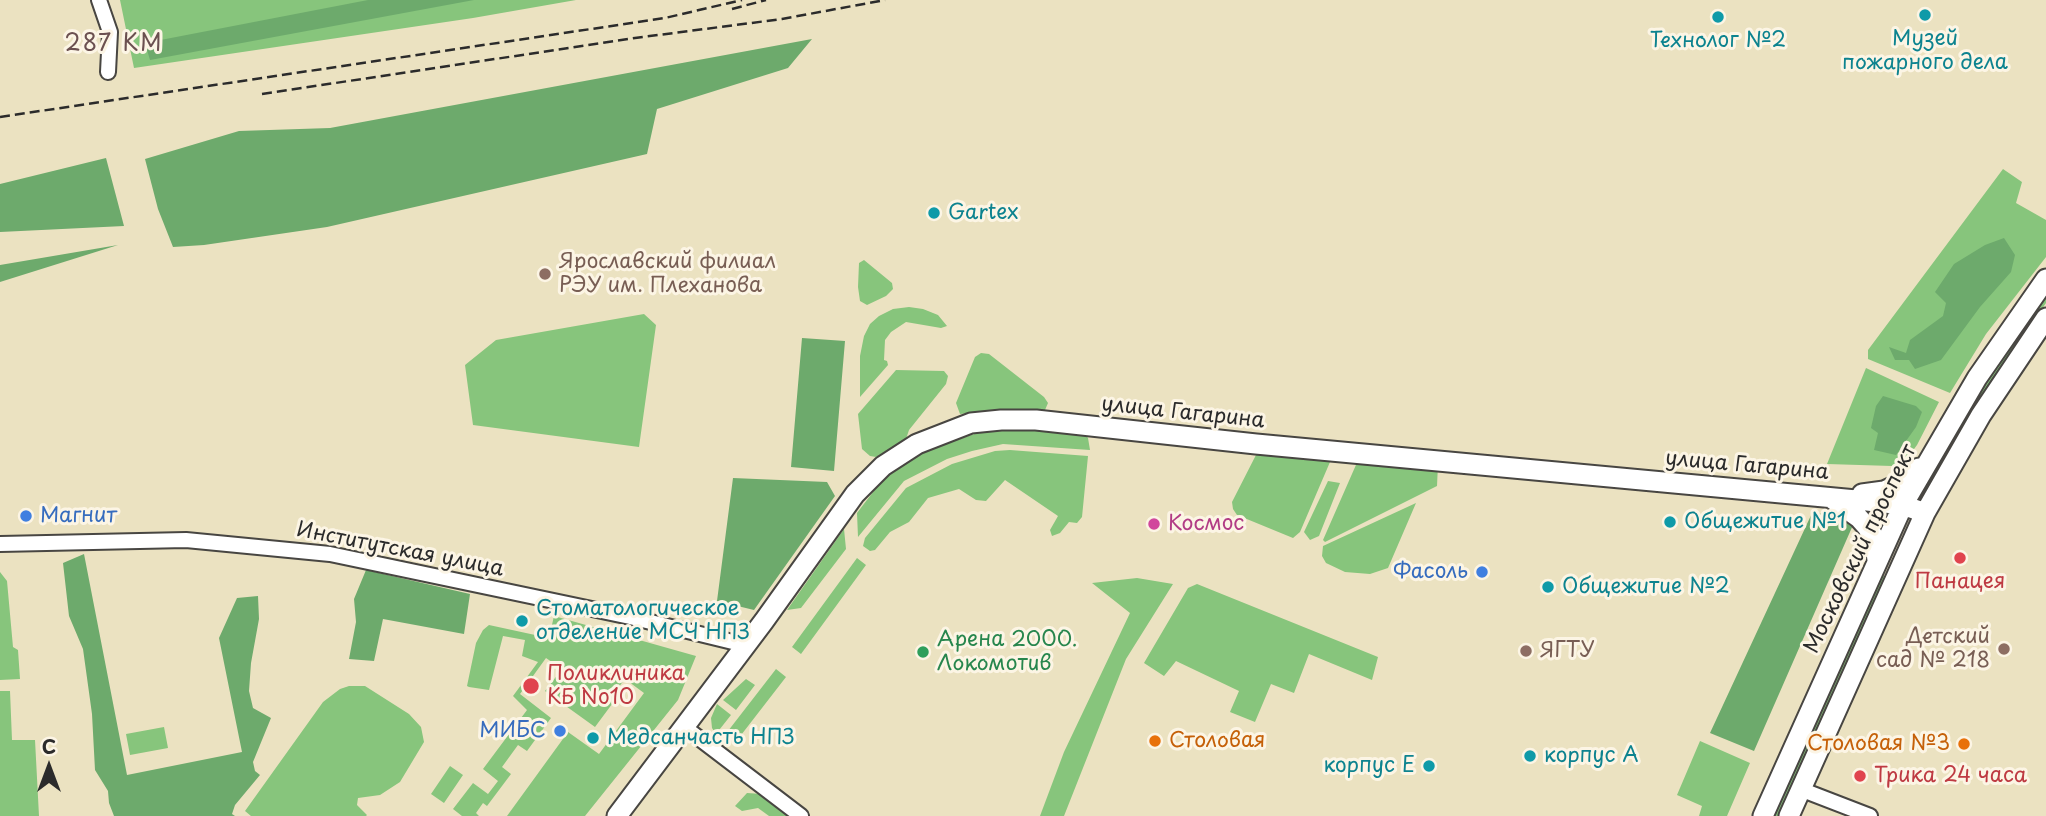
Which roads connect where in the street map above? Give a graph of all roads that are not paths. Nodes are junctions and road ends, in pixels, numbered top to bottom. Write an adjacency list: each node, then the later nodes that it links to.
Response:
1 (99, 0): 2 (street)
2 (108, 72)
3 (2046, 279): 5 (main road, Московский проспект)
4 (2046, 318): 8 (main road, Московский проспект)
5 (1929, 457): 6 (main road); 7 (main road, Московский проспект)
6 (1830, 497): 7 (main road, улица Гагарина); 10 (main road); 11 (main road, улица Гагарина)
7 (1903, 505): 8 (main road, улица Гагарина); 10 (main road, Московский проспект)
8 (1925, 513): 13 (main road, Московский проспект)
9 (0, 544): 11 (street, Институтская улица)
10 (1877, 561): 16 (main road, Московский проспект)
11 (746, 645): 12 (main road, улица Гагарина)
12 (683, 726): 14 (main road, улица Гагарина); 15 (street)
13 (1800, 789): 17 (main road, Московский проспект); 18 (street)
14 (617, 816)
15 (801, 816)
16 (1763, 816)
17 (1788, 816)
18 (1870, 816)

